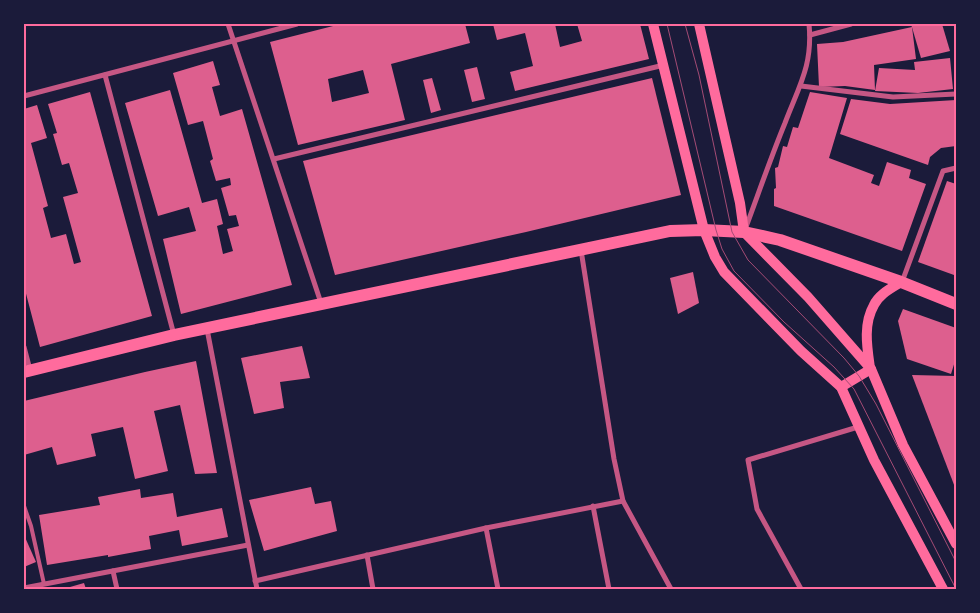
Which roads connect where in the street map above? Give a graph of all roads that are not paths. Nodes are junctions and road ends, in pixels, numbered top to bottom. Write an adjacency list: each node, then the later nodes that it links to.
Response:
1 (228, 24): 8 (street)
2 (297, 24): 8 (street)
3 (653, 24): 9 (main road)
4 (699, 24): 17 (main road)
5 (809, 24): 7 (street)
6 (851, 24): 7 (street)
7 (810, 35): 11 (street)
8 (234, 40): 10 (street); 14 (street)
9 (664, 65): 14 (street); 16 (main road)
10 (105, 76): 13 (street); 23 (street)
11 (802, 86): 12 (street); 17 (street)
12 (956, 94)
13 (24, 96)
14 (274, 159): 21 (street)
15 (956, 168): 19 (street)
16 (704, 230): 17 (main road); 18 (main road); 27 (main road)
17 (744, 232): 19 (main road); 25 (main road)
18 (581, 250): 21 (main road); 29 (street)
19 (901, 282): 20 (main road); 25 (main road)
20 (956, 304)
21 (321, 305): 22 (main road)
22 (207, 328): 23 (main road); 34 (street)
23 (174, 335): 26 (main road)
24 (24, 347): 26 (street)
25 (871, 369): 27 (main road); 33 (main road)
26 (27, 371)
27 (841, 387): 28 (main road)
28 (858, 427): 46 (street); 47 (main road)
29 (623, 500): 31 (street); 45 (street)
30 (24, 506): 38 (lane)
31 (593, 506): 32 (street); 44 (street)
32 (486, 528): 35 (street); 43 (street)
33 (956, 544)
34 (248, 545): 36 (street); 37 (street)
35 (367, 555): 37 (street); 42 (street)
36 (113, 571): 38 (street); 40 (street)
37 (255, 580): 41 (street)
38 (44, 584): 39 (street)
39 (24, 588)
40 (117, 589)
41 (257, 589)
42 (374, 589)
43 (498, 589)
44 (609, 589)
45 (671, 589)
46 (801, 589)
47 (943, 589)

